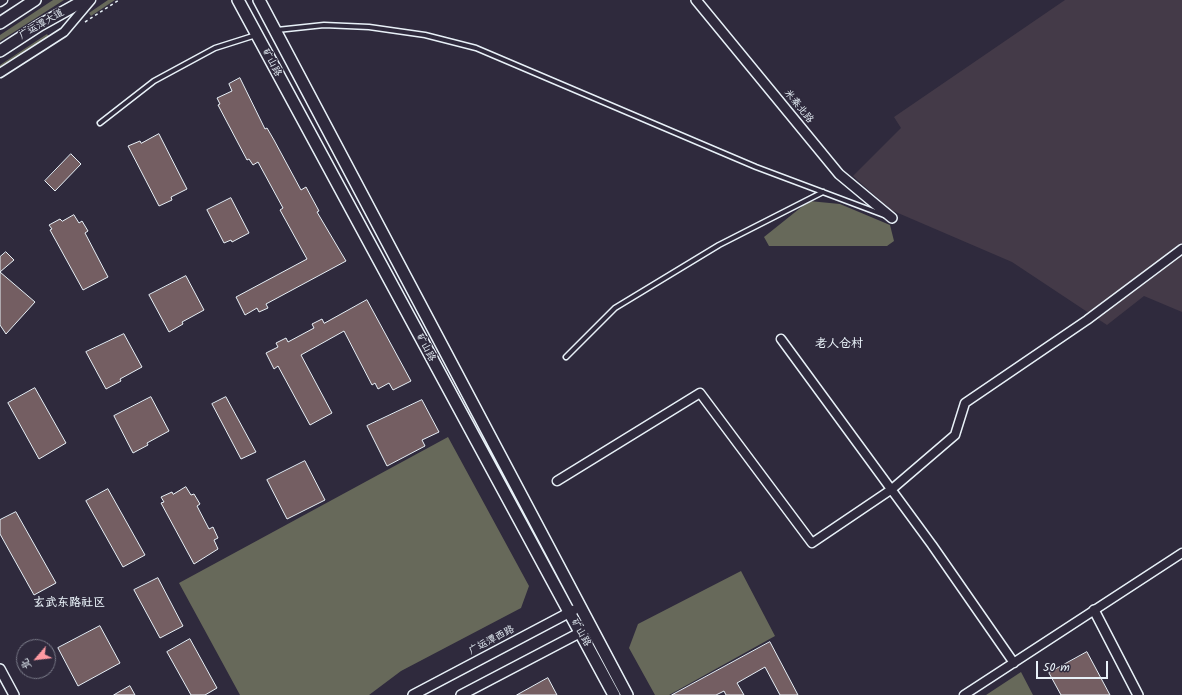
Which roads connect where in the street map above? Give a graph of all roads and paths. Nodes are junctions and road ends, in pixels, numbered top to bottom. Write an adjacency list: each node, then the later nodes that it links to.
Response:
1 (35, 0): 8 (main road)
2 (85, 0): 12 (main road, 广运潭大道)
3 (91, 0): 13 (street)
4 (119, 0): 9 (path)
5 (259, 0): 10 (main road, 矿山路)
6 (696, 0): 16 (street, 米秦北路)
7 (238, 1): 11 (main road, 矿山路)
8 (0, 23)
9 (83, 23)
10 (276, 30): 15 (lane); 23 (main road, 矿山路)
11 (256, 35): 14 (lane); 25 (main road, 矿山路)
12 (0, 51)
13 (0, 73)
14 (100, 123)
15 (823, 192): 16 (lane); 19 (lane)
16 (892, 218)
17 (1182, 249): 21 (street)
18 (781, 339): 21 (street)
19 (566, 357)
20 (557, 481): 21 (street)
21 (892, 489): 28 (street)
22 (1182, 553): 24 (street)
23 (581, 606): 25 (street, 广运潭西路); 26 (main road, 矿山路)
24 (1094, 610): 28 (street); 36 (street)
25 (569, 613): 27 (main road, 矿山路); 31 (street, 广运潭西路)
26 (591, 626): 27 (street); 34 (main road, 矿山路)
27 (580, 632): 32 (street); 33 (main road, 矿山路)
28 (1014, 663): 35 (street)
29 (0, 669): 30 (street)
30 (14, 695)
31 (413, 695)
32 (461, 695)
33 (614, 695)
34 (627, 695)
35 (964, 695)
36 (1138, 695)

